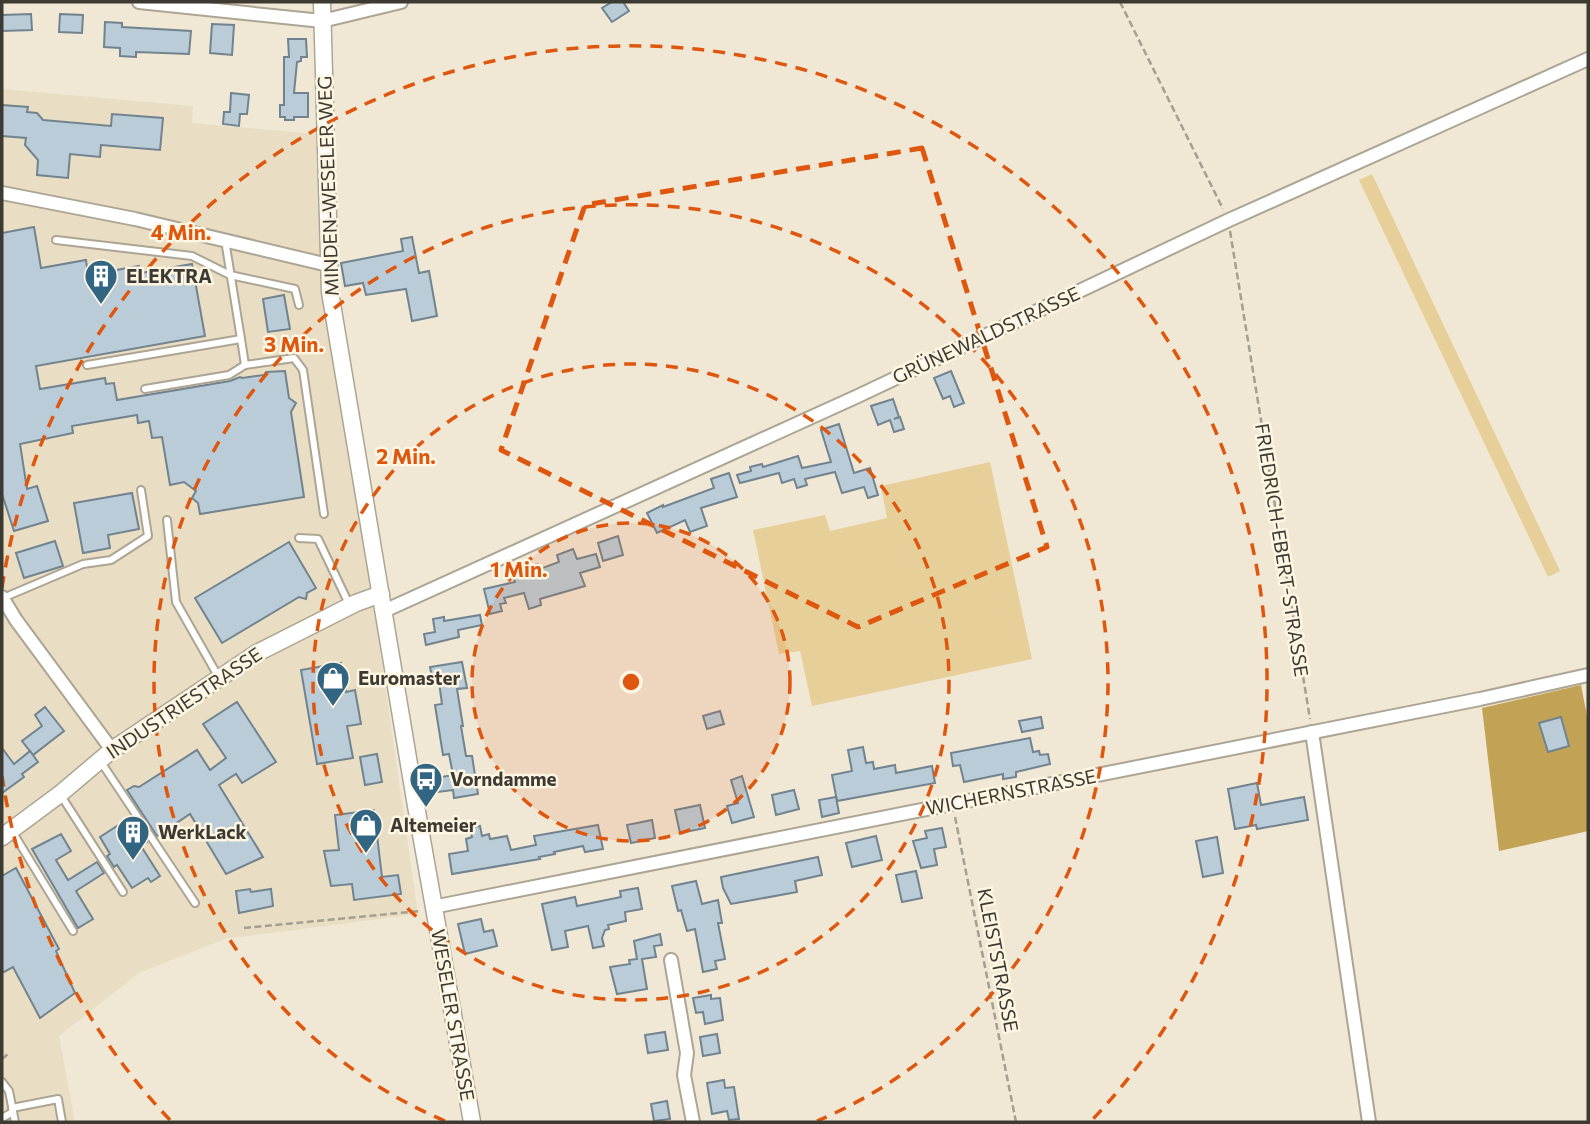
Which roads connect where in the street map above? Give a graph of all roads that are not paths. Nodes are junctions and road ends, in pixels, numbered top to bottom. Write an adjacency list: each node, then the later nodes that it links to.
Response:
1 (139, 2): 4 (street)
2 (321, 2): 4 (street, MINDEN-WESELER WEG)
3 (401, 2): 4 (street)
4 (322, 20): 9 (street, MINDEN-WESELER WEG)
5 (1588, 59): 23 (street, GRÜNEWALDSTRASSE)
6 (2, 193): 8 (street)
7 (56, 240): 10 (lane)
8 (225, 240): 9 (street); 10 (lane)
9 (328, 265): 20 (street, MINDEN-WESELER WEG)
10 (230, 275): 11 (lane); 12 (lane)
11 (299, 305)
12 (241, 339): 13 (lane); 14 (lane)
13 (87, 365)
14 (245, 365): 15 (lane); 17 (lane)
15 (145, 389)
16 (141, 490): 21 (lane)
17 (324, 514)
18 (167, 520): 25 (lane)
19 (299, 538): 22 (lane)
20 (381, 594): 22 (street, INDUSTRIESTRASSE); 23 (street, MINDEN-WESELER WEG)
21 (2, 597): 27 (street)
22 (349, 606): 25 (street, INDUSTRIESTRASSE)
23 (384, 611): 32 (street, MINDEN-WESELER WEG)
24 (1588, 675): 26 (street, WICHERNSTRASSE)
25 (219, 678): 27 (street, INDUSTRIESTRASSE)
26 (1312, 732): 32 (street, WICHERNSTRASSE); 42 (street)
27 (106, 755): 28 (street, INDUSTRIESTRASSE); 31 (lane)
28 (61, 794): 29 (street, INDUSTRIESTRASSE); 30 (lane)
29 (7, 834): 33 (lane)
30 (123, 892)
31 (195, 904)
32 (433, 908): 40 (street, WESELER STRASSE)
33 (73, 931)
34 (671, 960): 41 (street)
35 (2, 1082): 36 (lane)
36 (13, 1110): 37 (lane); 38 (lane); 39 (lane)
37 (2, 1118)
38 (15, 1122)
39 (62, 1122)
40 (472, 1122)
41 (693, 1122)
42 (1369, 1122)

